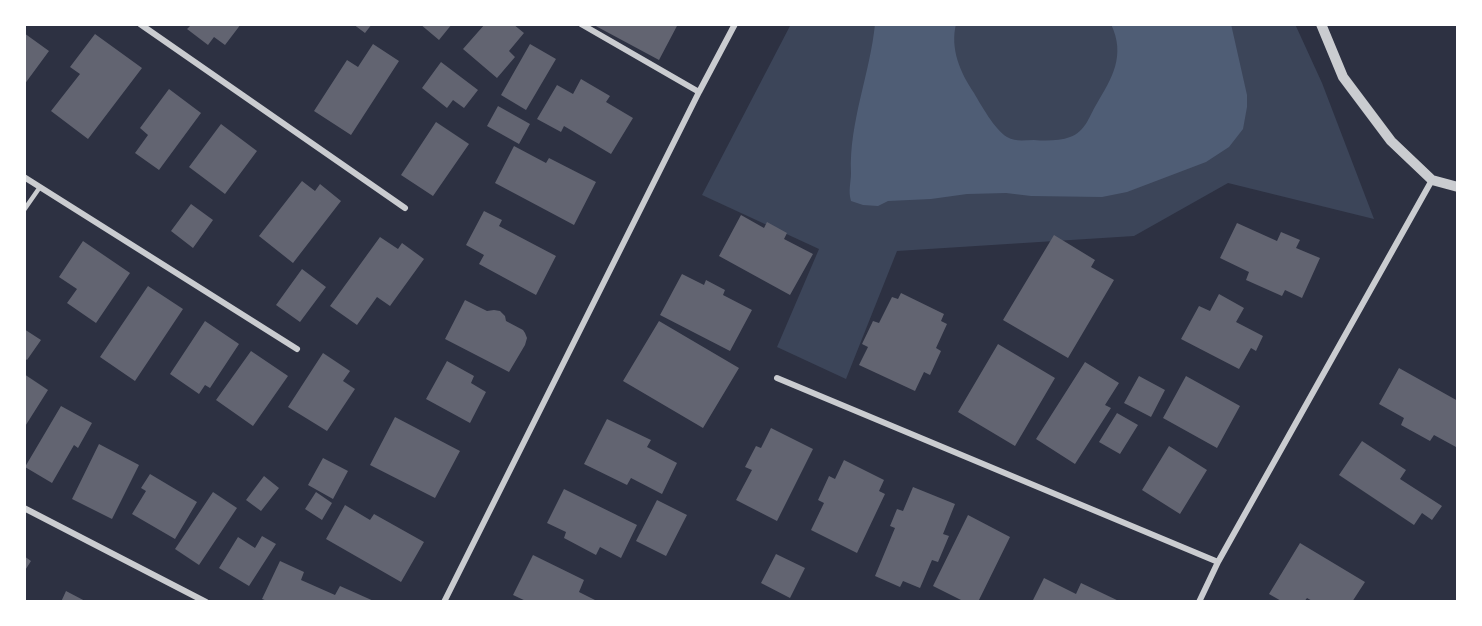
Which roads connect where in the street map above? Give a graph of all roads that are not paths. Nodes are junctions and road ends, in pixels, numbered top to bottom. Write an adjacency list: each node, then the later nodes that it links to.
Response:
1 (140, 24): 10 (street)
2 (581, 24): 5 (street)
3 (735, 24): 5 (street)
4 (1321, 24): 7 (street)
5 (699, 92): 17 (street)
6 (24, 177): 8 (street)
7 (1432, 180): 9 (street); 15 (street)
8 (40, 187): 11 (lane); 12 (street)
9 (1458, 187)
10 (405, 208)
11 (24, 210)
12 (297, 349)
13 (777, 378): 15 (street)
14 (24, 508): 16 (street)
15 (1218, 562): 18 (street)
16 (206, 602)
17 (444, 602)
18 (1199, 602)

